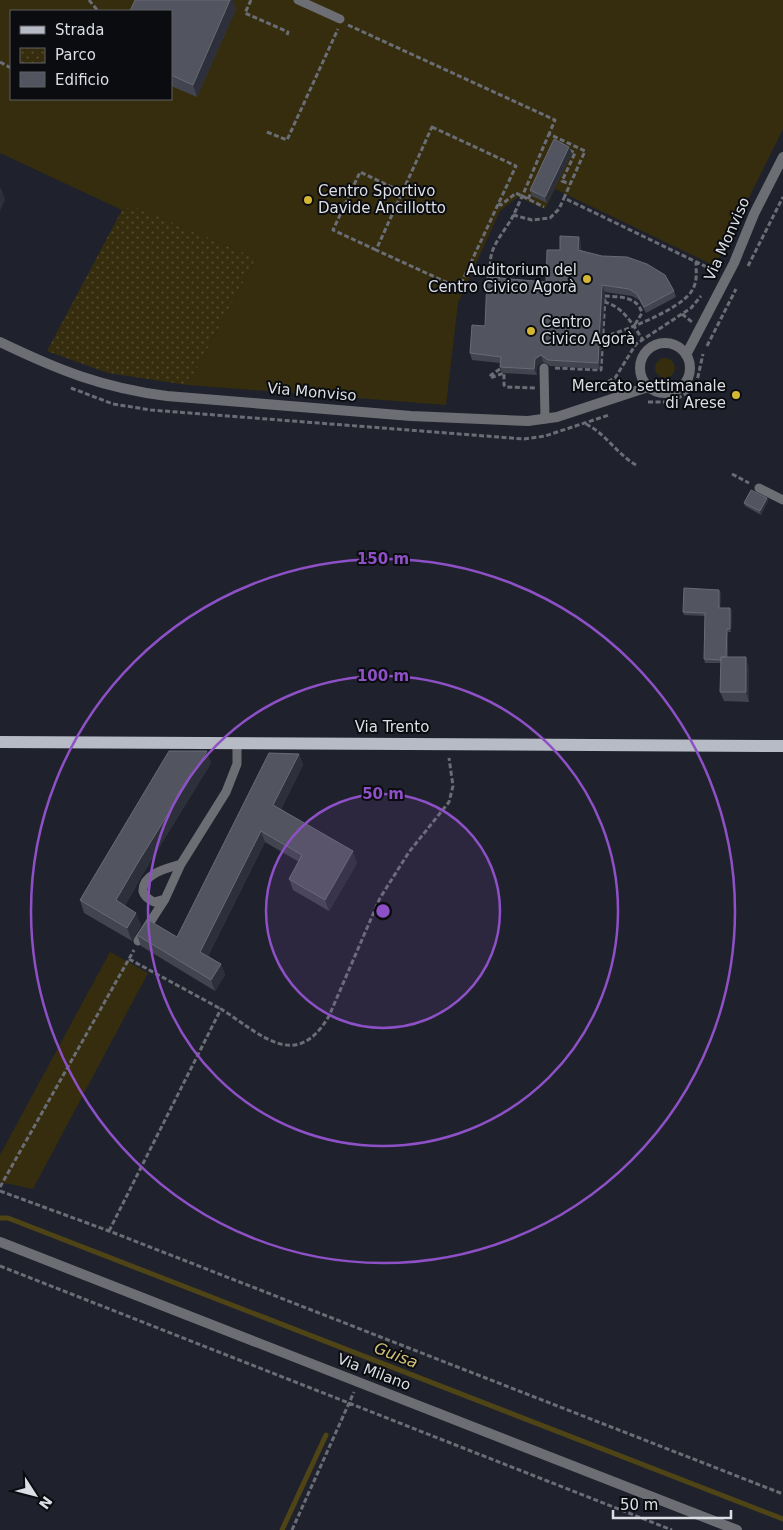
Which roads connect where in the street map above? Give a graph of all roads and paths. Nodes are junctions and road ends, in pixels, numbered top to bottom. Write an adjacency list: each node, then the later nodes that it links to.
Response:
1 (89, 0): 4 (path)
2 (251, 0): 6 (path)
3 (298, 0): 5 (lane)
4 (97, 10)
5 (341, 20): 7 (path); 8 (path)
6 (287, 35)
7 (267, 132)
8 (549, 134): 9 (path); 14 (path)
9 (564, 141): 12 (path); 12 (path)
10 (783, 157): 35 (street, Via Monviso)
11 (536, 183): 17 (path)
12 (570, 184): 16 (path)
13 (404, 193): 18 (path); 22 (path); 23 (path)
14 (521, 196): 17 (path); 18 (path); 20 (path)
15 (783, 197): 26 (path)
16 (564, 198): 20 (path); 24 (path)
17 (528, 199): 19 (path)
18 (498, 204): 23 (path)
19 (544, 207)
20 (513, 215): 29 (path)
21 (384, 220): 22 (path)
22 (389, 222): 23 (path)
23 (376, 250)
24 (696, 262): 27 (path); 34 (path)
25 (719, 262): 27 (path)
26 (746, 270)
27 (715, 271): 28 (path)
28 (711, 277)
29 (505, 281)
30 (738, 286): 48 (path)
31 (704, 291): 33 (path)
32 (605, 302): 34 (path); 34 (path); 36 (path)
33 (682, 314): 35 (path); 37 (path)
34 (634, 326): 36 (path); 37 (path)
35 (696, 328): 39 (street, Via Monviso); 40 (street, Via Monviso)
36 (603, 337): 41 (path)
37 (642, 340): 46 (path)
38 (0, 342): 49 (street, Via Monviso)
39 (678, 347): 40 (street); 43 (street)
40 (686, 355): 44 (street)
41 (544, 368): 45 (lane)
42 (500, 369): 45 (path)
43 (642, 378): 44 (street); 47 (street)
44 (648, 387): 47 (street, Via Monviso)
45 (543, 388): 49 (lane)
46 (584, 393)
47 (628, 394): 49 (street, Via Monviso)
48 (682, 397)
49 (545, 419)
50 (586, 424): 51 (path)
51 (636, 464)
52 (732, 474): 53 (path)
53 (759, 488): 54 (lane)
54 (783, 500)
55 (0, 742): 56 (main road, Via Trento)
56 (237, 742): 57 (main road, Via Trento); 59 (lane)
57 (448, 744): 58 (main road, Via Trento); 63 (path)
58 (783, 746)
59 (181, 864): 60 (lane); 60 (lane)
60 (164, 899): 61 (lane)
61 (138, 942): 62 (path)
62 (129, 959): 63 (path); 64 (path)
63 (221, 1009): 66 (path)
64 (0, 1187)
65 (0, 1191): 66 (path)
66 (109, 1231): 71 (path)
67 (0, 1242): 69 (street, Via Milano)
68 (0, 1266): 70 (path)
69 (358, 1382): 70 (path); 74 (street, Via Milano)
70 (350, 1403): 72 (path); 73 (path)
71 (783, 1494)
72 (292, 1530)
73 (672, 1530)
74 (736, 1530)

